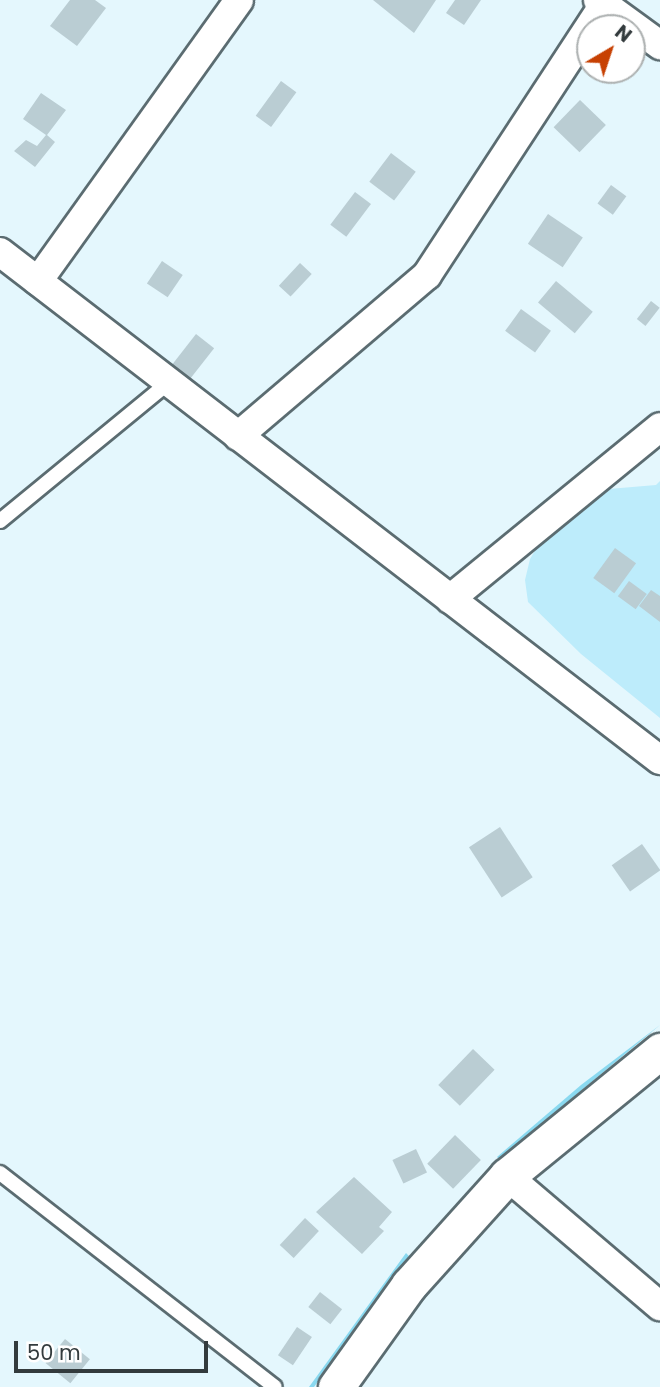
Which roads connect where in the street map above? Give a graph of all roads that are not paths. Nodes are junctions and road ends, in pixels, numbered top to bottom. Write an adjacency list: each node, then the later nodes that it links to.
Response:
1 (239, 0): 5 (street)
2 (603, 1): 3 (street); 8 (street)
3 (660, 45)
4 (0, 253): 5 (street)
5 (38, 281): 6 (street)
6 (169, 382): 8 (street); 9 (lane)
7 (660, 427): 10 (street)
8 (238, 436): 10 (street)
9 (0, 521)
10 (450, 598): 11 (street)
11 (660, 760)
12 (660, 1051): 14 (street)
13 (0, 1173): 16 (lane)
14 (507, 1176): 15 (street); 17 (street)
15 (660, 1306)
16 (275, 1387)
17 (336, 1387)

